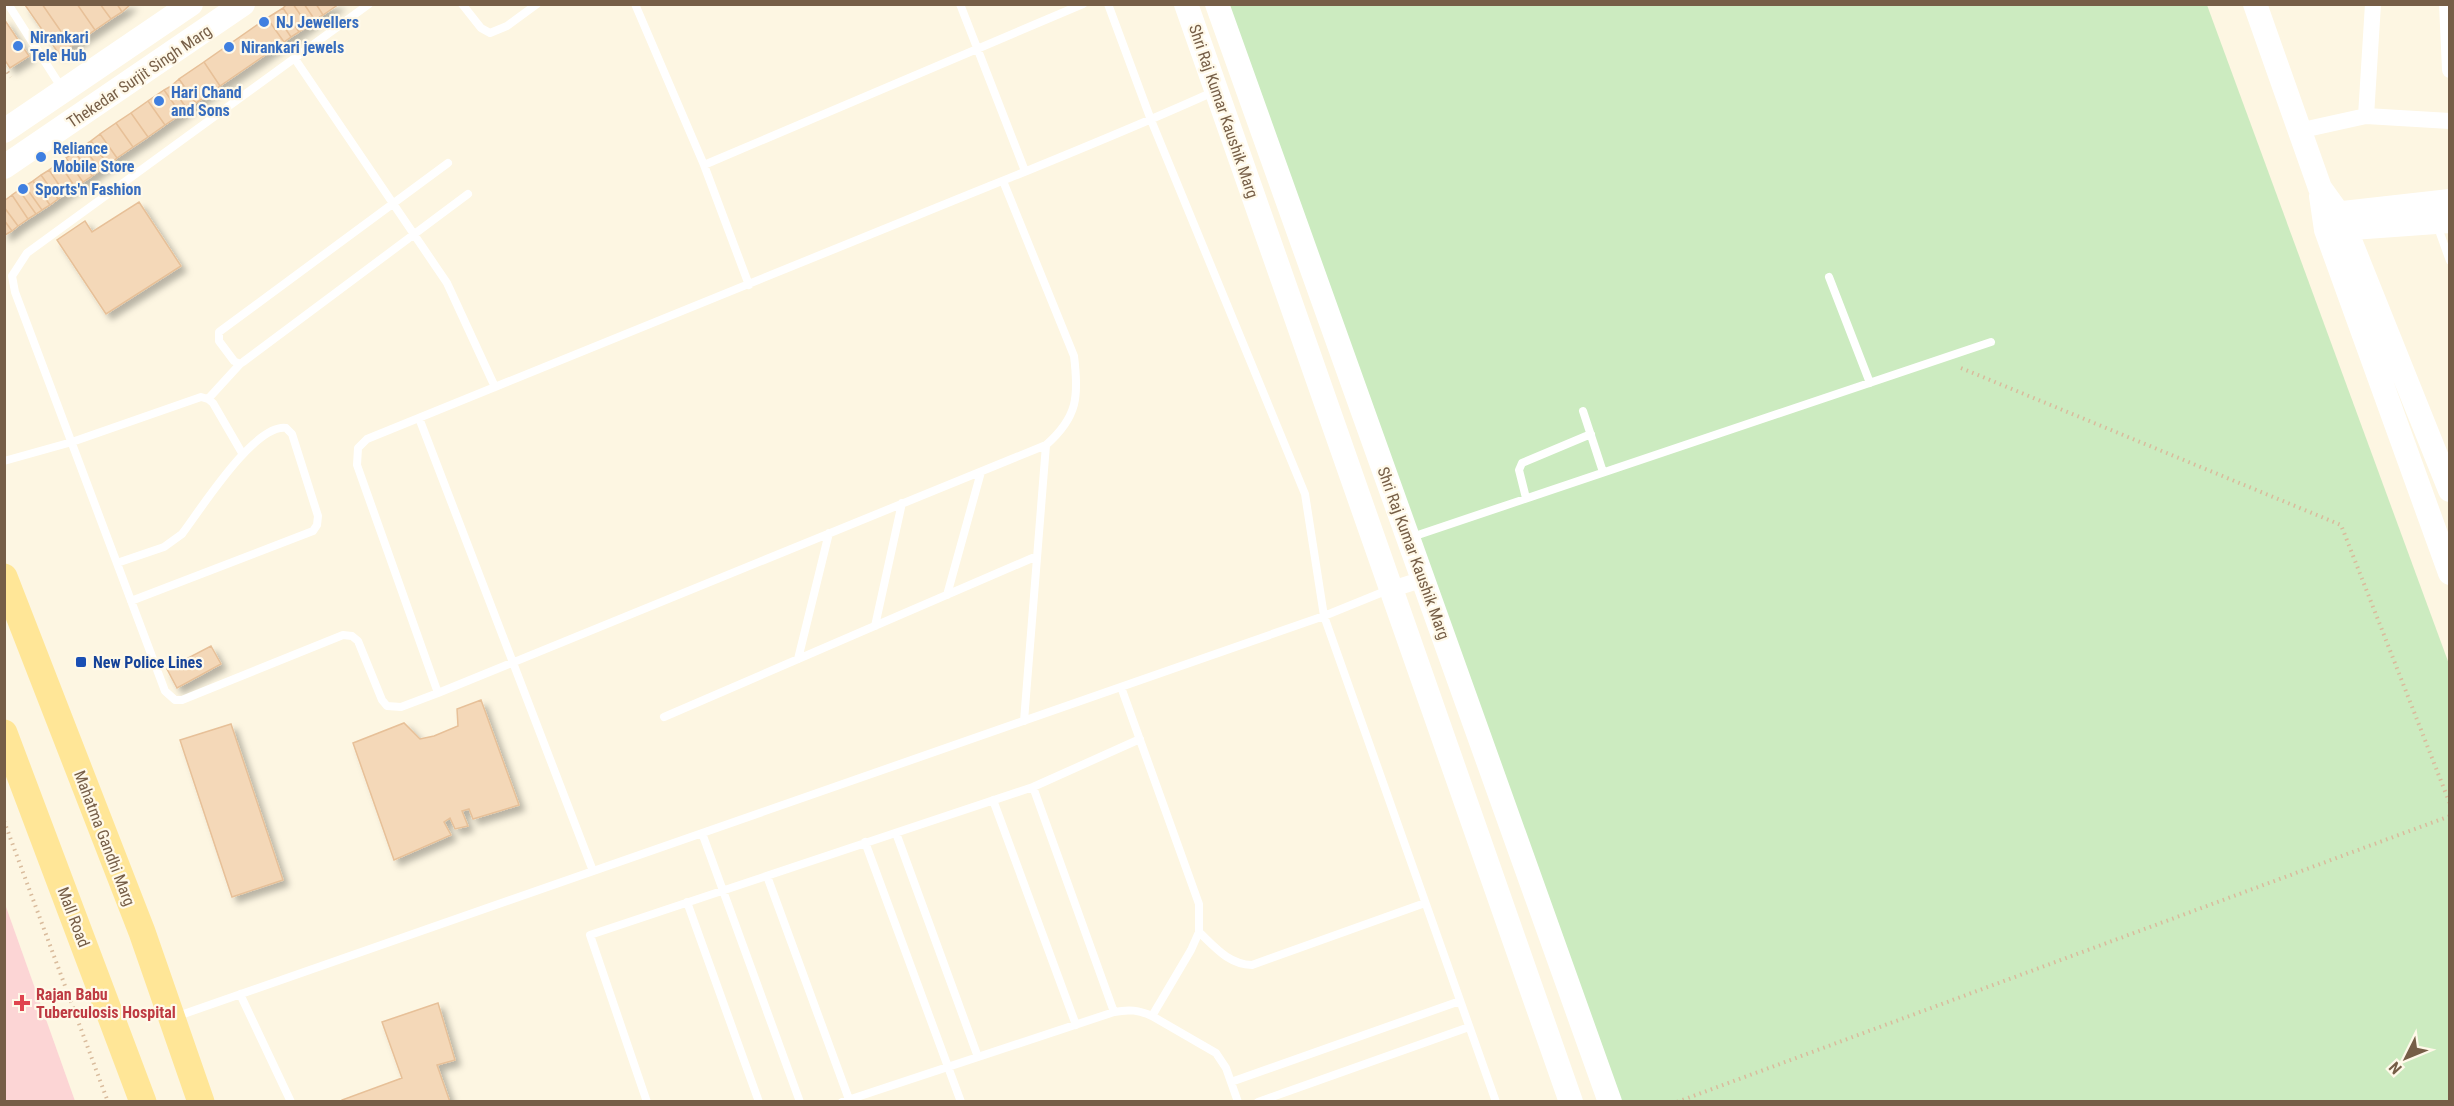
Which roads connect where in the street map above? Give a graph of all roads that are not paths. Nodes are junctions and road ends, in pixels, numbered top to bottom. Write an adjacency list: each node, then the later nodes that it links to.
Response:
1 (191, 4): 20 (street, Thekedar Surjit Singh Marg)
2 (243, 4): 28 (street, Thekedar Surjit Singh Marg)
3 (369, 4): 17 (lane)
4 (462, 4): 5 (lane)
5 (537, 4)
6 (635, 4): 27 (lane)
7 (960, 4): 16 (lane)
8 (1083, 4): 16 (lane)
9 (1108, 4): 22 (lane)
10 (1186, 4): 19 (street, Shri Raj Kumar Kaushik Marg)
11 (1217, 4): 58 (street, Shri Raj Kumar Kaushik Marg)
12 (2255, 4): 25 (street)
13 (2373, 4): 21 (street)
14 (2447, 4): 18 (street)
15 (10, 5): 20 (lane)
16 (977, 49): 27 (lane); 29 (lane)
17 (295, 58): 33 (lane); 48 (lane)
18 (2450, 70)
19 (1216, 90): 22 (lane); 64 (street, Shri Raj Kumar Kaushik Marg)
20 (64, 91): 24 (street, Thekedar Surjit Singh Marg)
21 (2366, 116): 23 (street); 25 (street)
22 (1151, 120): 29 (lane); 67 (lane)
23 (2450, 121)
24 (4, 131)
25 (2298, 131): 34 (street)
26 (448, 163): 33 (lane)
27 (704, 165): 39 (lane)
28 (4, 167)
29 (1026, 171): 30 (lane)
30 (1003, 181): 39 (lane); 49 (lane)
31 (468, 194): 36 (lane)
32 (2450, 201): 34 (street)
33 (393, 204): 36 (lane); 41 (lane)
34 (2333, 221): 35 (street); 54 (street); 61 (street)
35 (2443, 222): 37 (lane)
36 (414, 234): 41 (lane); 43 (lane)
37 (2450, 261)
38 (1829, 277): 42 (lane)
39 (749, 285): 43 (lane)
40 (1991, 342): 42 (lane)
41 (240, 364): 44 (lane)
42 (1870, 382): 53 (lane)
43 (495, 387): 46 (lane)
44 (208, 399): 48 (lane); 50 (lane)
45 (1583, 411): 47 (lane)
46 (419, 418): 70 (lane); 72 (lane)
47 (1591, 434): 53 (lane); 55 (lane)
48 (72, 442): 51 (lane); 60 (lane)
49 (1046, 445): 52 (lane); 59 (lane)
50 (242, 453): 60 (lane); 66 (lane)
51 (4, 461)
52 (981, 472): 56 (lane); 65 (lane)
53 (1603, 472): 55 (lane)
54 (2450, 490)
55 (1526, 498): 58 (lane)
56 (902, 503): 57 (lane); 68 (lane)
57 (829, 533): 69 (lane); 70 (lane)
58 (1409, 538): 63 (street, Shri Raj Kumar Kaushik Marg)
59 (1037, 556): 65 (lane); 74 (lane)
60 (117, 563): 66 (lane)
61 (2450, 573)
62 (4, 577): 92 (main road, Mahatma Gandhi Marg)
63 (1424, 579): 64 (street); 110 (street, Shri Raj Kumar Kaushik Marg)
64 (1392, 589): 67 (lane); 109 (street, Shri Raj Kumar Kaushik Marg)
65 (947, 595): 68 (lane)
66 (131, 601): 72 (lane)
67 (1324, 616): 71 (lane); 86 (lane)
68 (875, 626): 69 (lane)
69 (798, 659): 73 (lane)
70 (511, 663): 72 (lane); 82 (lane)
71 (1121, 687): 74 (lane); 76 (lane)
72 (438, 693)
73 (664, 717)
74 (1024, 721): 80 (lane)
75 (4, 733): 98 (main road, Mall Road)
76 (1140, 739): 77 (lane); 87 (lane)
77 (1033, 787): 78 (lane); 90 (lane)
78 (993, 800): 79 (lane); 93 (lane)
79 (896, 832): 81 (lane); 95 (lane)
80 (702, 833): 82 (lane); 84 (lane)
81 (866, 842): 83 (lane); 96 (lane)
82 (593, 871): 88 (lane)
83 (767, 876): 84 (lane); 104 (lane)
84 (723, 890): 85 (lane); 103 (lane)
85 (687, 902): 101 (lane); 102 (lane)
86 (1425, 903): 87 (lane); 89 (lane)
87 (1199, 932): 91 (lane)
88 (240, 994): 92 (lane); 100 (lane)
89 (1460, 1001): 94 (lane); 97 (lane)
90 (1114, 1012): 91 (lane); 93 (lane)
91 (1152, 1016): 97 (lane)
92 (172, 1018): 99 (main road, Mahatma Gandhi Marg)
93 (1076, 1025): 95 (lane)
94 (1469, 1027): 107 (lane); 108 (lane)
95 (978, 1057): 96 (lane)
96 (948, 1067): 104 (lane); 105 (lane)
97 (1231, 1082): 106 (lane)
98 (143, 1101)
99 (201, 1101)
100 (291, 1101)
101 (646, 1101)
102 (759, 1101)
103 (800, 1101)
104 (847, 1101)
105 (961, 1101)
106 (1238, 1101)
107 (1258, 1101)
108 (1496, 1101)
109 (1571, 1101)
110 (1610, 1101)

